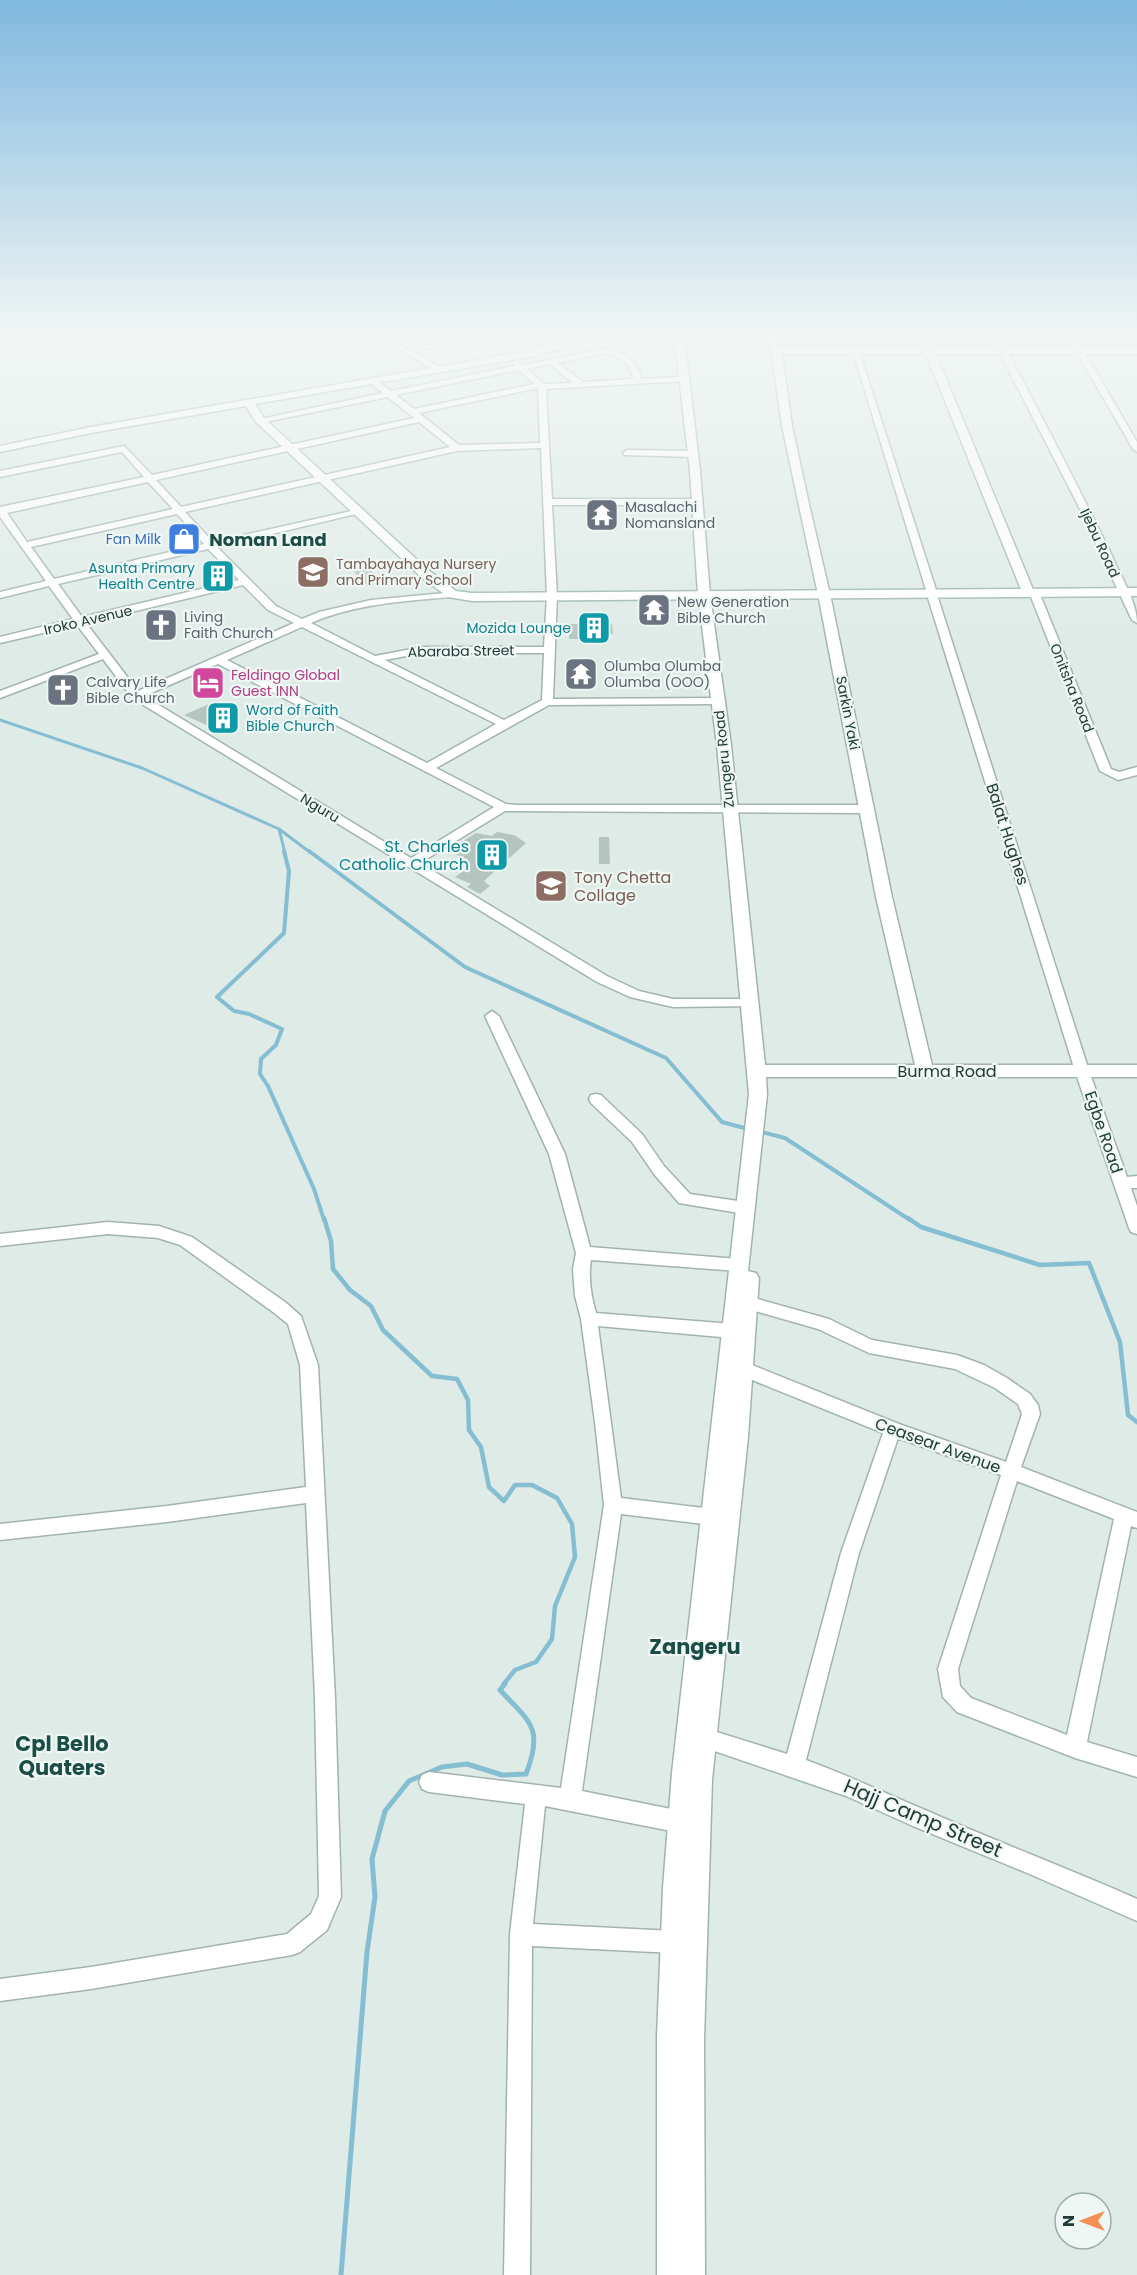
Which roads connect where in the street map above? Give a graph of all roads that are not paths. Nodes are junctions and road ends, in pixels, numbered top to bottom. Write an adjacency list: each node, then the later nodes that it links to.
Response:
1 (28, 440): 14 (street)
2 (36, 440): 14 (street)
3 (280, 440): 15 (street)
4 (324, 440): 15 (street)
5 (448, 440): 16 (street)
6 (546, 440): 13 (street)
7 (692, 440): 18 (street, Zungeru Road)
8 (693, 440): 38 (street)
9 (790, 440): 37 (street, Sarkin Yaki)
10 (884, 440): 35 (street, Balat Hughes)
11 (966, 440): 32 (street, Onitsha Road)
12 (1049, 440): 33 (street, Ijebu Road)
13 (546, 445): 16 (street); 22 (street)
14 (0, 447)
15 (288, 448): 20 (street); 21 (street)
16 (457, 448): 21 (street)
17 (627, 453): 18 (street)
18 (693, 454): 23 (street, Zungeru Road)
19 (0, 474): 20 (street)
20 (152, 478): 24 (street); 25 (street)
21 (322, 479): 24 (street); 26 (street)
22 (548, 502): 23 (street); 36 (street)
23 (697, 502): 38 (street, Zungeru Road)
24 (180, 510): 27 (street); 28 (street)
25 (1, 511): 28 (street, Nguru)
26 (357, 511): 27 (street); 31 (street)
27 (210, 545): 29 (street); 30 (street)
28 (25, 546): 30 (street, Nguru)
29 (246, 581): 40 (street, Iroko Avenue); 41 (street)
30 (52, 582): 34 (street); 40 (street, Nguru)
31 (453, 594): 36 (street); 41 (street)
32 (1032, 594): 33 (street); 35 (street); 53 (street, Onitsha Road)
33 (1130, 594): 39 (street, Ijebu Road)
34 (0, 595)
35 (933, 595): 37 (street); 61 (street, Balat Hughes)
36 (552, 596): 38 (street); 43 (street)
37 (825, 596): 38 (street); 56 (street, Sarkin Yaki)
38 (706, 597): 49 (street, Zungeru Road); 55 (street)
39 (1137, 621)
40 (80, 622): 42 (street, Iroko Avenue); 44 (street, Nguru)
41 (299, 623): 45 (street); 46 (street)
42 (0, 640)
43 (549, 650): 46 (street, Abaraba Street); 50 (street)
44 (105, 656): 47 (street); 48 (street, Nguru)
45 (218, 659): 48 (street); 52 (street)
46 (374, 659): 51 (street)
47 (0, 695)
48 (136, 696): 57 (street, Nguru)
49 (718, 701): 50 (street); 55 (street, Zungeru Road)
50 (547, 702): 51 (street)
51 (504, 724): 52 (street)
52 (429, 767): 54 (street)
53 (1137, 771)
54 (503, 807): 55 (street); 57 (street)
55 (734, 809): 56 (street); 58 (street, Zungeru Road); 60 (street)
56 (866, 809): 63 (street, Sarkin Yaki)
57 (411, 863): 58 (street, Nguru)
58 (750, 1003): 60 (street, Zungeru Road)
59 (492, 1016): 70 (street)
60 (763, 1071): 63 (street, Burma Road); 65 (street, Zungeru Road)
61 (1082, 1071): 62 (street, Burma Road); 63 (street, Burma Road); 66 (street, Egbe Road)
62 (1137, 1071)
63 (926, 1072)
64 (596, 1099): 67 (street)
65 (759, 1123): 67 (street); 72 (street)
66 (1130, 1183): 68 (street, Egbe Road)
67 (745, 1208): 71 (street)
68 (1137, 1228)
69 (0, 1239): 78 (street)
70 (584, 1253): 71 (street); 73 (street)
71 (738, 1265): 74 (street)
72 (747, 1302): 75 (street); 77 (street)
73 (589, 1319): 74 (street); 79 (street)
74 (732, 1331): 80 (street)
75 (741, 1368): 76 (street, Ceasear Avenue); 83 (street)
76 (893, 1429): 77 (street, Ceasear Avenue); 85 (street)
77 (1011, 1471): 81 (street, Ceasear Avenue); 84 (street)
78 (314, 1494): 82 (street); 94 (street)
79 (613, 1504): 80 (street); 89 (street)
80 (712, 1518): 90 (street)
81 (1131, 1518): 84 (street)
82 (0, 1532)
83 (704, 1738): 85 (street, Hajj Camp Street); 97 (street)
84 (1075, 1748): 86 (street)
85 (794, 1766): 91 (street, Hajj Camp Street)
86 (1137, 1767)
87 (429, 1782): 88 (street)
88 (536, 1795): 89 (street); 92 (street)
89 (570, 1799): 90 (street)
90 (681, 1822): 93 (street)
91 (1137, 1910)
92 (521, 1934): 93 (street); 95 (street)
93 (674, 1942): 96 (street)
94 (0, 1990)
95 (517, 2275)
96 (672, 2275)
97 (690, 2275)

